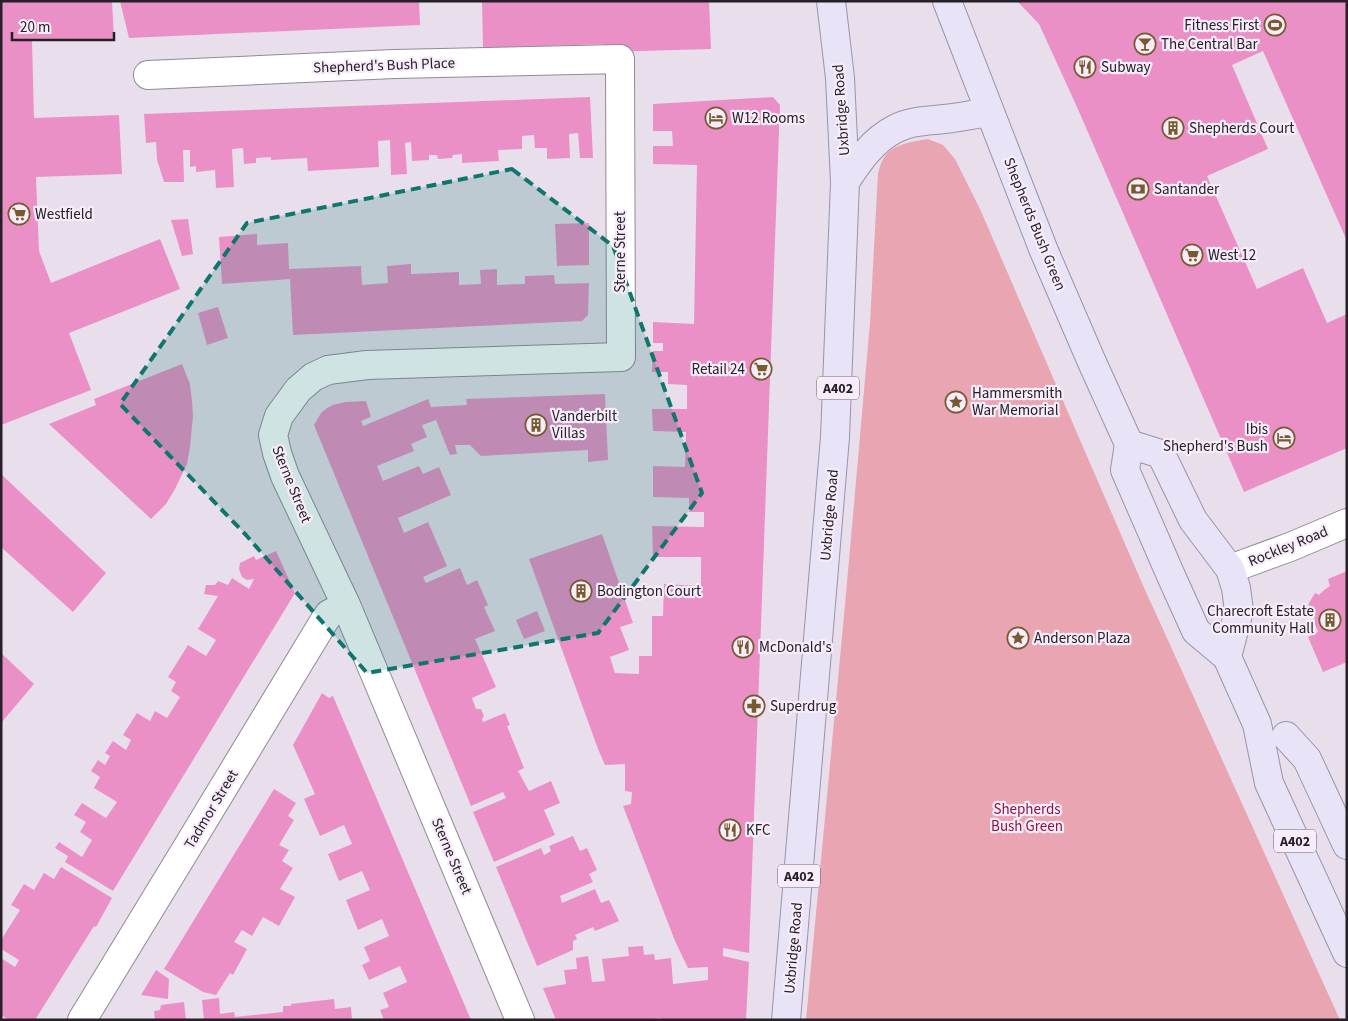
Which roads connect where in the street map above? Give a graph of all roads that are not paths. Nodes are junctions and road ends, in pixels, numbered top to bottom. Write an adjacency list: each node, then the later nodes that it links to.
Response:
1 (947, 1): 5 (main road, Shepherds Bush Green)
2 (829, 4): 6 (main road, Uxbridge Road / A402)
3 (620, 59): 4 (street, Shepherd's Bush Place); 10 (street, Sterne Street)
4 (148, 75)
5 (989, 112): 6 (main road); 7 (main road, Shepherds Bush Green)
6 (845, 182): 17 (main road, Uxbridge Road / A402)
7 (1129, 444): 9 (main road); 11 (main road, A402)
8 (1347, 523): 9 (street, Rockley Road)
9 (1230, 569): 11 (main road)
10 (346, 605): 15 (street, Tadmor Street); 16 (street, Sterne Street)
11 (1227, 657): 14 (main road, A402)
12 (1286, 736): 13 (main road)
13 (1347, 845)
14 (1347, 953)
15 (82, 1020)
16 (520, 1020)
17 (786, 1020)

